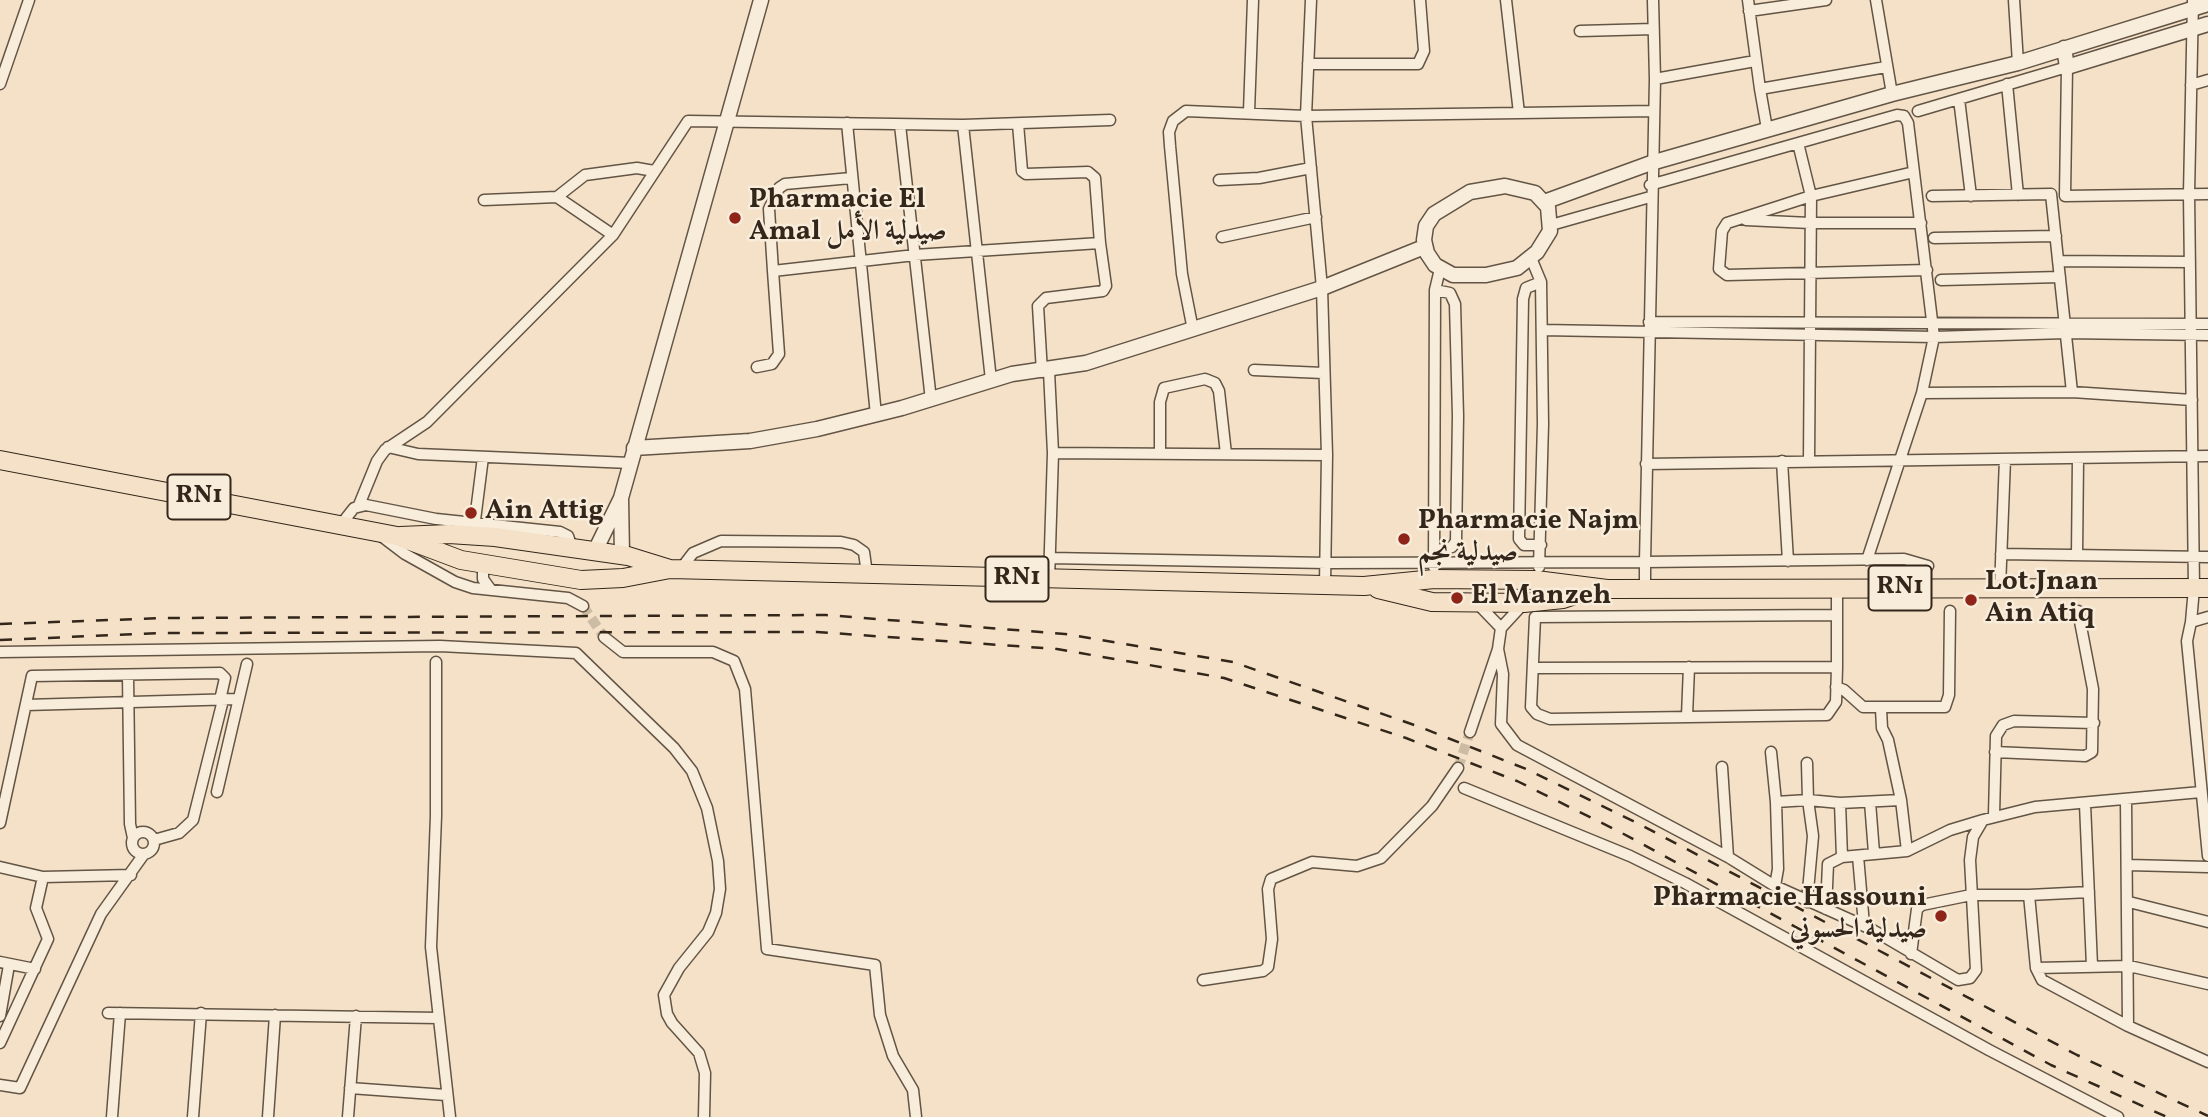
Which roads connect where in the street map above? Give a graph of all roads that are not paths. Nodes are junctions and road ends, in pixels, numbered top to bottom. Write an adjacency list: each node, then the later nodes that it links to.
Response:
1 (29, 0): 26 (street)
2 (761, 0): 38 (street)
3 (1253, 0): 34 (street)
4 (1311, 0): 21 (street)
5 (1420, 0): 21 (street)
6 (1506, 0): 35 (street)
7 (1653, 0): 15 (street)
8 (1826, 0): 13 (street)
9 (1876, 0): 22 (street)
10 (2014, 0): 20 (street)
11 (2193, 4): 12 (street); 16 (street); 18 (street)
12 (2208, 4)
13 (1749, 6): 19 (street)
14 (2208, 24): 16 (street)
15 (1653, 29): 17 (street); 24 (street)
16 (2193, 29): 23 (street); 28 (street)
17 (1580, 31)
18 (2064, 48): 20 (street); 23 (street)
19 (1755, 61): 24 (street); 29 (street)
20 (2018, 63): 30 (street)
21 (1308, 64): 36 (street)
22 (1886, 67): 29 (street); 30 (street)
23 (2067, 67): 27 (street); 52 (street)
24 (1654, 79): 32 (street)
25 (2208, 79): 28 (street)
26 (0, 84)
27 (2007, 84): 31 (street); 54 (street)
28 (2191, 85): 52 (street)
29 (1760, 89): 43 (street)
30 (1892, 94): 43 (street)
31 (1959, 99): 33 (street); 57 (street)
32 (1654, 111): 35 (street); 45 (street)
33 (1917, 111)
34 (1249, 112): 36 (street); 93 (street)
35 (1519, 113): 36 (street)
36 (1306, 116): 46 (street)
37 (1110, 120): 40 (street)
38 (728, 121): 39 (street); 47 (street); 117 (street)
39 (847, 123): 41 (street); 49 (street)
40 (1018, 124): 42 (street); 70 (street)
41 (900, 125): 42 (street); 73 (street)
42 (963, 125): 72 (street)
43 (1767, 129): 45 (street)
44 (1798, 143): 48 (street); 51 (street); 55 (street)
45 (1651, 163): 51 (street); 60 (street)
46 (1311, 168): 50 (street); 61 (street)
47 (654, 172): 58 (street); 66 (street)
48 (1914, 172): 55 (street); 64 (street)
49 (852, 178): 75 (street); 80 (street)
50 (1219, 180)
51 (1650, 191): 65 (street); 90 (street)
52 (2189, 194): 53 (street); 77 (street)
53 (2208, 194)
54 (2018, 195): 57 (street); 67 (street)
55 (1811, 196): 62 (street); 63 (street)
56 (1933, 196): 57 (street)
57 (1971, 196)
58 (558, 197): 59 (street); 66 (street)
59 (484, 200)
60 (1544, 202): 65 (street); 71 (street)
61 (1316, 217): 68 (street); 85 (street)
62 (1739, 219): 63 (street); 81 (street)
63 (1810, 223): 64 (street); 81 (street)
64 (1921, 223): 79 (street)
65 (1551, 225): 74 (street)
66 (612, 235): 112 (street)
67 (2056, 236): 69 (street); 76 (street)
68 (1222, 237)
69 (1934, 238)
70 (1100, 243): 72 (street); 100 (street)
71 (1424, 247): 78 (street); 85 (street)
72 (975, 250): 73 (street); 102 (street)
73 (915, 255): 75 (street); 105 (street)
74 (1531, 258): 78 (street); 84 (street)
75 (859, 261): 80 (street); 107 (street)
76 (2058, 261): 77 (street); 82 (street)
77 (2190, 262): 92 (street)
78 (1440, 269): 86 (street)
79 (1927, 270): 81 (street); 88 (street)
80 (773, 271): 98 (street)
81 (1809, 275): 87 (street)
82 (2060, 277): 83 (street); 91 (street)
83 (1941, 280)
84 (1541, 282): 94 (street); 110 (street)
85 (1322, 288): 93 (street); 101 (street)
86 (1435, 290): 108 (street); 109 (street)
87 (1808, 323): 88 (street); 90 (street); 96 (street)
88 (1934, 324): 91 (street); 97 (street)
89 (2208, 324): 92 (street)
90 (1648, 328): 94 (street); 96 (street); 127 (street)
91 (2065, 328): 92 (street); 97 (street); 103 (street)
92 (2191, 329): 95 (street); 106 (street)
93 (1193, 330): 100 (street)
94 (1542, 330): 111 (street)
95 (2208, 335)
96 (1808, 336): 97 (street); 125 (street)
97 (1934, 337): 104 (street)
98 (757, 367)
99 (1254, 370): 101 (street)
100 (1046, 371): 102 (street); 113 (street)
101 (1323, 373): 116 (street)
102 (991, 380): 105 (street)
103 (2072, 392): 104 (street); 106 (street)
104 (1922, 393): 121 (street)
105 (931, 400): 107 (street)
106 (2192, 400): 120 (street)
107 (876, 415): 117 (street)
108 (1437, 416): 109 (street); 135 (street)
109 (1458, 416): 135 (street)
110 (1522, 424): 111 (street); 134 (street)
111 (1543, 424): 134 (street)
112 (388, 447): 119 (street); 129 (street)
113 (1053, 453): 114 (street); 142 (street)
114 (1160, 454): 115 (street); 115 (street)
115 (1226, 454): 116 (street)
116 (1327, 455): 146 (street)
117 (632, 456): 119 (street); 128 (street)
118 (2208, 456): 120 (street)
119 (483, 457): 131 (street)
120 (2192, 457): 123 (street); 140 (street)
121 (1902, 458): 122 (street); 125 (street); 143 (street)
122 (2005, 459): 123 (street); 137 (street)
123 (2078, 459): 139 (street)
124 (0, 460): 130 (main road, RN1)
125 (1809, 460): 126 (street)
126 (1782, 461): 127 (street); 144 (street)
127 (1646, 464): 145 (street)
128 (621, 498): 136 (street); 138 (street)
129 (359, 505): 130 (street); 131 (street)
130 (340, 527): 132 (main road, RN1)
131 (475, 528): 133 (main road, RN1); 136 (main road, RN1); 147 (main road)
132 (378, 533): 133 (main road, RN1); 162 (street)
133 (397, 536): 147 (main road, RN1)
134 (1541, 545): 151 (street)
135 (1434, 551): 150 (street)
136 (597, 552): 138 (main road, RN1); 154 (main road)
137 (2001, 554): 139 (street); 158 (street)
138 (622, 555): 149 (main road, RN1)
139 (2077, 555): 140 (street)
140 (2193, 556): 141 (street); 159 (street)
141 (2208, 557)
142 (1050, 558): 146 (street); 153 (street)
143 (1867, 560): 144 (street); 148 (street)
144 (1787, 561): 145 (street)
145 (1645, 562): 151 (street); 161 (street)
146 (1327, 563): 150 (street); 155 (street)
147 (476, 564): 154 (main road, RN1); 162 (street)
148 (1928, 566)
149 (675, 570): 152 (main road, RN1); 152 (street); 154 (main road, RN1)
150 (1434, 571): 151 (main road, RN1); 156 (main road, RN1); 163 (main road)
151 (1538, 571): 160 (main road, RN1); 165 (main road)
152 (867, 574): 153 (main road, RN1)
153 (1049, 580): 155 (main road, RN1)
154 (594, 581)
155 (1325, 585): 156 (main road, RN1)
156 (1364, 586): 163 (main road, RN1)
157 (1838, 588): 158 (main road, RN1); 161 (main road, RN1); 169 (street)
158 (2000, 588): 159 (main road, RN1)
159 (2201, 588): 171 (street)
160 (1592, 589): 161 (main road, RN1); 165 (main road, RN1)
161 (1645, 589)
162 (491, 590): 166 (street)
163 (1432, 602): 164 (main road, RN1)
164 (1477, 603): 165 (main road, RN1); 172 (street)
165 (1524, 603): 172 (street)
166 (583, 606)
167 (1950, 611): 187 (street)
168 (2078, 611): 191 (street)
169 (1837, 615): 179 (street); 180 (street)
170 (2208, 617): 171 (street)
171 (2191, 622): 188 (street)
172 (1501, 628): 174 (street)
173 (604, 637): 259 (street)
174 (1498, 649): 192 (street); 219 (street)
175 (0, 652): 258 (street)
176 (436, 662): 246 (street)
177 (247, 664): 183 (street)
178 (1689, 667): 179 (street); 180 (street); 190 (street)
179 (1837, 667): 182 (street)
180 (1533, 668): 190 (street)
181 (128, 676): 184 (street); 185 (street); 186 (street)
182 (1836, 687): 187 (street); 190 (street)
183 (238, 699): 184 (street); 200 (street)
184 (221, 700): 185 (street); 212 (street)
185 (129, 703): 186 (street); 211 (street)
186 (26, 705): 210 (street)
187 (1881, 709): 203 (street)
188 (2194, 714): 189 (street); 198 (street)
189 (2208, 715)
190 (1688, 716)
191 (2094, 723): 194 (street); 194 (street)
192 (1470, 732)
193 (1771, 752): 205 (street)
194 (1995, 752): 209 (street)
195 (1807, 763): 202 (street)
196 (1722, 767): 219 (street)
197 (1458, 768): 240 (street)
198 (2203, 772): 201 (street)
199 (1464, 788): 260 (street)
200 (217, 792)
201 (2202, 792): 204 (street); 214 (street)
202 (1808, 800): 205 (street); 207 (street); 229 (street)
203 (1901, 800): 206 (street); 213 (street)
204 (2126, 801): 208 (street); 220 (street)
205 (1776, 802): 225 (street)
206 (1870, 802): 207 (street); 215 (street)
207 (1840, 803): 218 (street)
208 (2085, 804): 209 (street); 226 (street)
209 (1988, 818): 213 (street); 227 (street)
210 (0, 823)
211 (134, 838): 212 (street); 216 (street)
212 (154, 840): 216 (street)
213 (1907, 851): 215 (street)
214 (2208, 851)
215 (1874, 853): 217 (street)
216 (144, 854): 223 (street)
217 (1858, 856): 218 (street); 233 (street)
218 (1842, 857): 231 (street)
219 (1728, 858): 225 (street)
220 (2128, 865): 222 (street); 230 (street)
221 (0, 867): 224 (street)
222 (2208, 867)
223 (131, 875): 224 (street); 250 (street)
224 (43, 877): 239 (street)
225 (1775, 886): 229 (street)
226 (2089, 892): 228 (street); 236 (street)
227 (1972, 895): 228 (street); 234 (street); 234 (street)
228 (2029, 895): 238 (street)
229 (1807, 902): 231 (street)
230 (2129, 902): 232 (street); 237 (street)
231 (1826, 909): 233 (street)
232 (2208, 922)
233 (1864, 925): 234 (street)
234 (1911, 954)
235 (4, 963): 239 (street); 244 (street)
236 (2092, 966): 237 (street); 238 (street)
237 (2129, 966): 241 (street); 247 (street)
238 (2036, 968): 247 (street)
239 (35, 969): 248 (street)
240 (1203, 980)
241 (2208, 984)
242 (201, 1013): 243 (street); 253 (street); 254 (street)
243 (275, 1015): 245 (street); 255 (street)
244 (0, 1016)
245 (356, 1016): 246 (street); 251 (street)
246 (439, 1018): 252 (street)
247 (2128, 1026): 249 (street)
248 (0, 1043)
249 (2208, 1062)
250 (0, 1085)
251 (351, 1088): 252 (street); 256 (street)
252 (446, 1095): 257 (street)
253 (112, 1117)
254 (193, 1117)
255 (268, 1117)
256 (348, 1117)
257 (450, 1117)
258 (704, 1117)
259 (916, 1117)
260 (2118, 1117)

